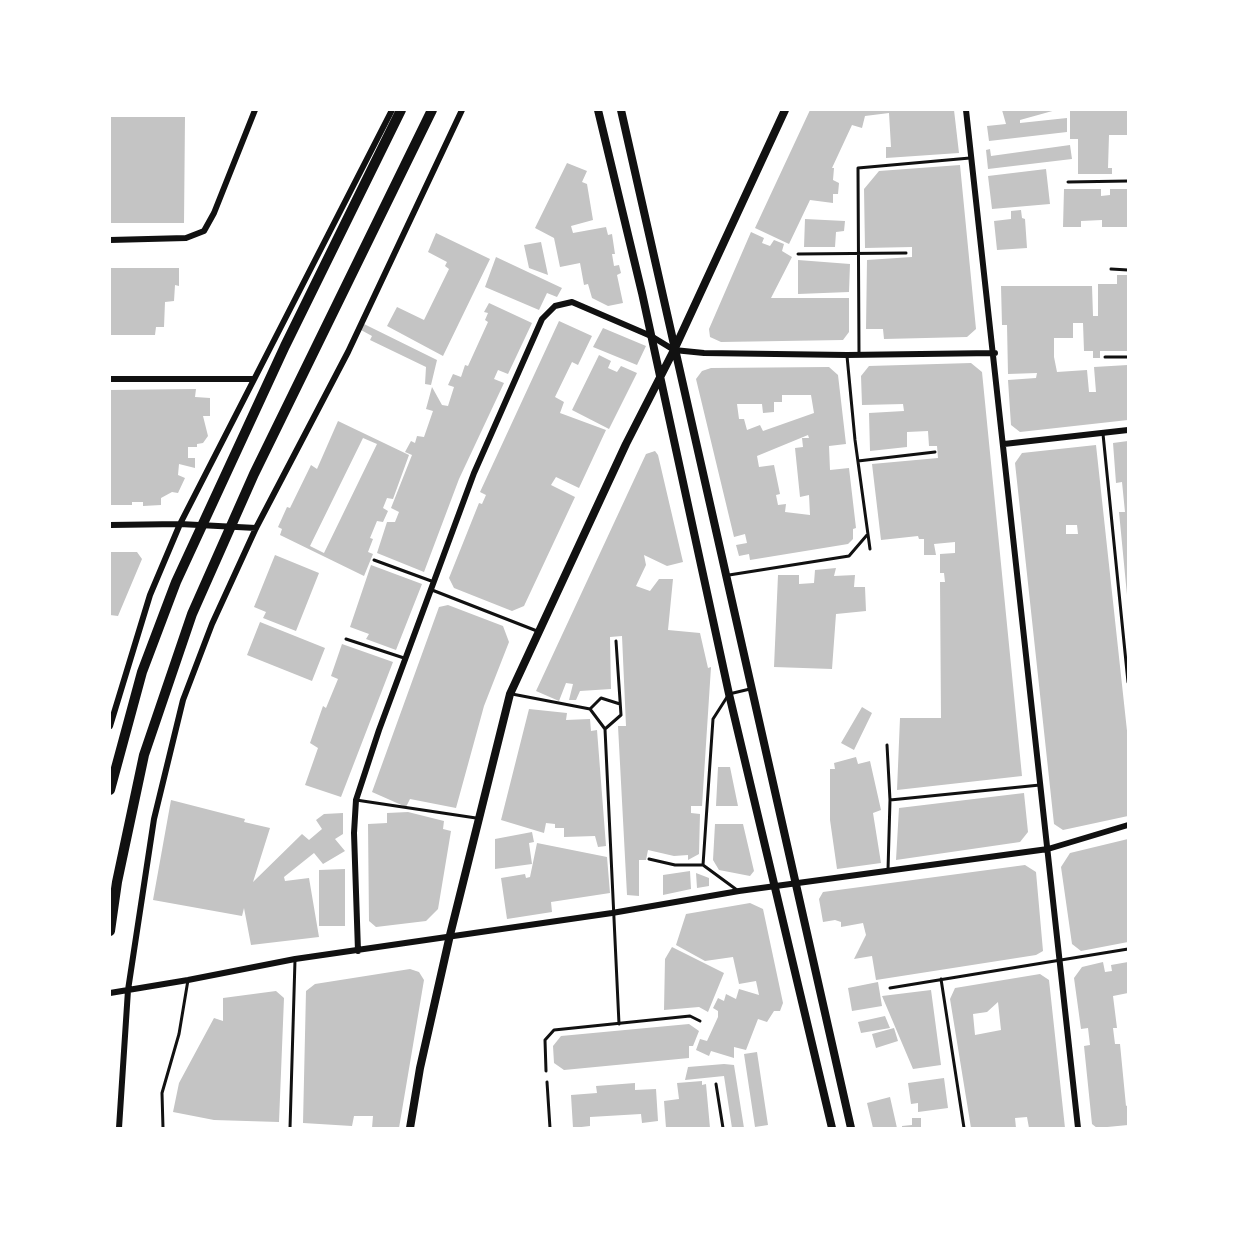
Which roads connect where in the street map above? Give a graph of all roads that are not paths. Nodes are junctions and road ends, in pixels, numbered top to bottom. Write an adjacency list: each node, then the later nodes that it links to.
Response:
1 (255, 110): 13 (street)
2 (392, 110): 28 (street)
3 (401, 110): 57 (highway)
4 (432, 110): 70 (highway)
5 (462, 110): 36 (street)
6 (598, 110): 19 (street)
7 (621, 110): 20 (street)
8 (785, 110): 20 (street)
9 (966, 110): 10 (street)
10 (970, 158): 14 (lane); 21 (street)
11 (1128, 181): 12 (lane)
12 (1068, 182)
13 (110, 240)
14 (858, 253): 15 (lane); 16 (lane); 22 (lane)
15 (906, 253)
16 (798, 254)
17 (1111, 269): 18 (lane)
18 (1128, 270)
19 (651, 336): 20 (street); 26 (street); 41 (street)
20 (674, 350): 23 (street); 26 (street); 40 (street)
21 (995, 353): 22 (street); 31 (street)
22 (859, 354): 23 (street)
23 (847, 355): 33 (lane)
24 (1105, 357): 25 (lane)
25 (1128, 357)
26 (660, 375): 43 (street); 50 (street)
27 (110, 379): 28 (street)
28 (254, 379): 34 (street)
29 (1128, 430): 30 (street)
30 (1103, 433): 31 (street); 47 (lane)
31 (1004, 444): 56 (street)
32 (936, 452): 33 (lane)
33 (858, 461): 37 (lane)
34 (180, 524): 35 (street); 36 (street); 53 (street)
35 (110, 525)
36 (256, 528): 79 (street)
37 (867, 535): 38 (lane); 40 (lane)
38 (870, 549)
39 (374, 561): 41 (lane)
40 (724, 576): 48 (street)
41 (434, 582): 42 (street)
42 (432, 590): 43 (lane); 46 (street)
43 (538, 631): 49 (street)
44 (346, 639): 46 (lane)
45 (616, 641): 51 (lane)
46 (406, 658): 58 (street)
47 (1128, 682)
48 (752, 689): 50 (lane); 66 (street)
49 (510, 694): 52 (lane); 60 (street)
50 (729, 694): 64 (lane); 67 (street)
51 (620, 704): 52 (lane); 54 (lane)
52 (590, 709): 54 (lane)
53 (110, 726)
54 (605, 729): 69 (lane)
55 (887, 745): 59 (lane)
56 (1040, 785): 59 (lane); 62 (street)
57 (110, 790)
58 (356, 800): 60 (lane); 73 (street)
59 (890, 800): 65 (lane)
60 (480, 819): 71 (street)
61 (1128, 825): 62 (street)
62 (1048, 849): 65 (street); 75 (street)
63 (649, 859): 64 (lane)
64 (703, 865): 68 (lane)
65 (888, 870): 66 (street)
66 (795, 884): 67 (street); 93 (street)
67 (774, 887): 68 (street); 92 (street)
68 (739, 891): 69 (street)
69 (612, 913): 71 (street); 82 (lane)
70 (110, 932)
71 (450, 935): 73 (street); 89 (street)
72 (1128, 949): 75 (lane)
73 (358, 951): 74 (street)
74 (295, 959): 77 (street); 88 (lane)
75 (1060, 959): 76 (lane); 95 (street)
76 (940, 979): 78 (lane); 94 (lane)
77 (188, 980): 79 (street); 87 (lane)
78 (890, 987)
79 (128, 990): 80 (street); 86 (street)
80 (110, 993)
81 (700, 1021): 82 (lane)
82 (619, 1024): 83 (lane)
83 (546, 1071)
84 (547, 1082): 90 (lane)
85 (716, 1084): 91 (lane)
86 (119, 1128)
87 (163, 1128)
88 (290, 1128)
89 (410, 1128)
90 (550, 1128)
91 (723, 1128)
92 (832, 1128)
93 (851, 1128)
94 (964, 1128)
95 (1078, 1128)

